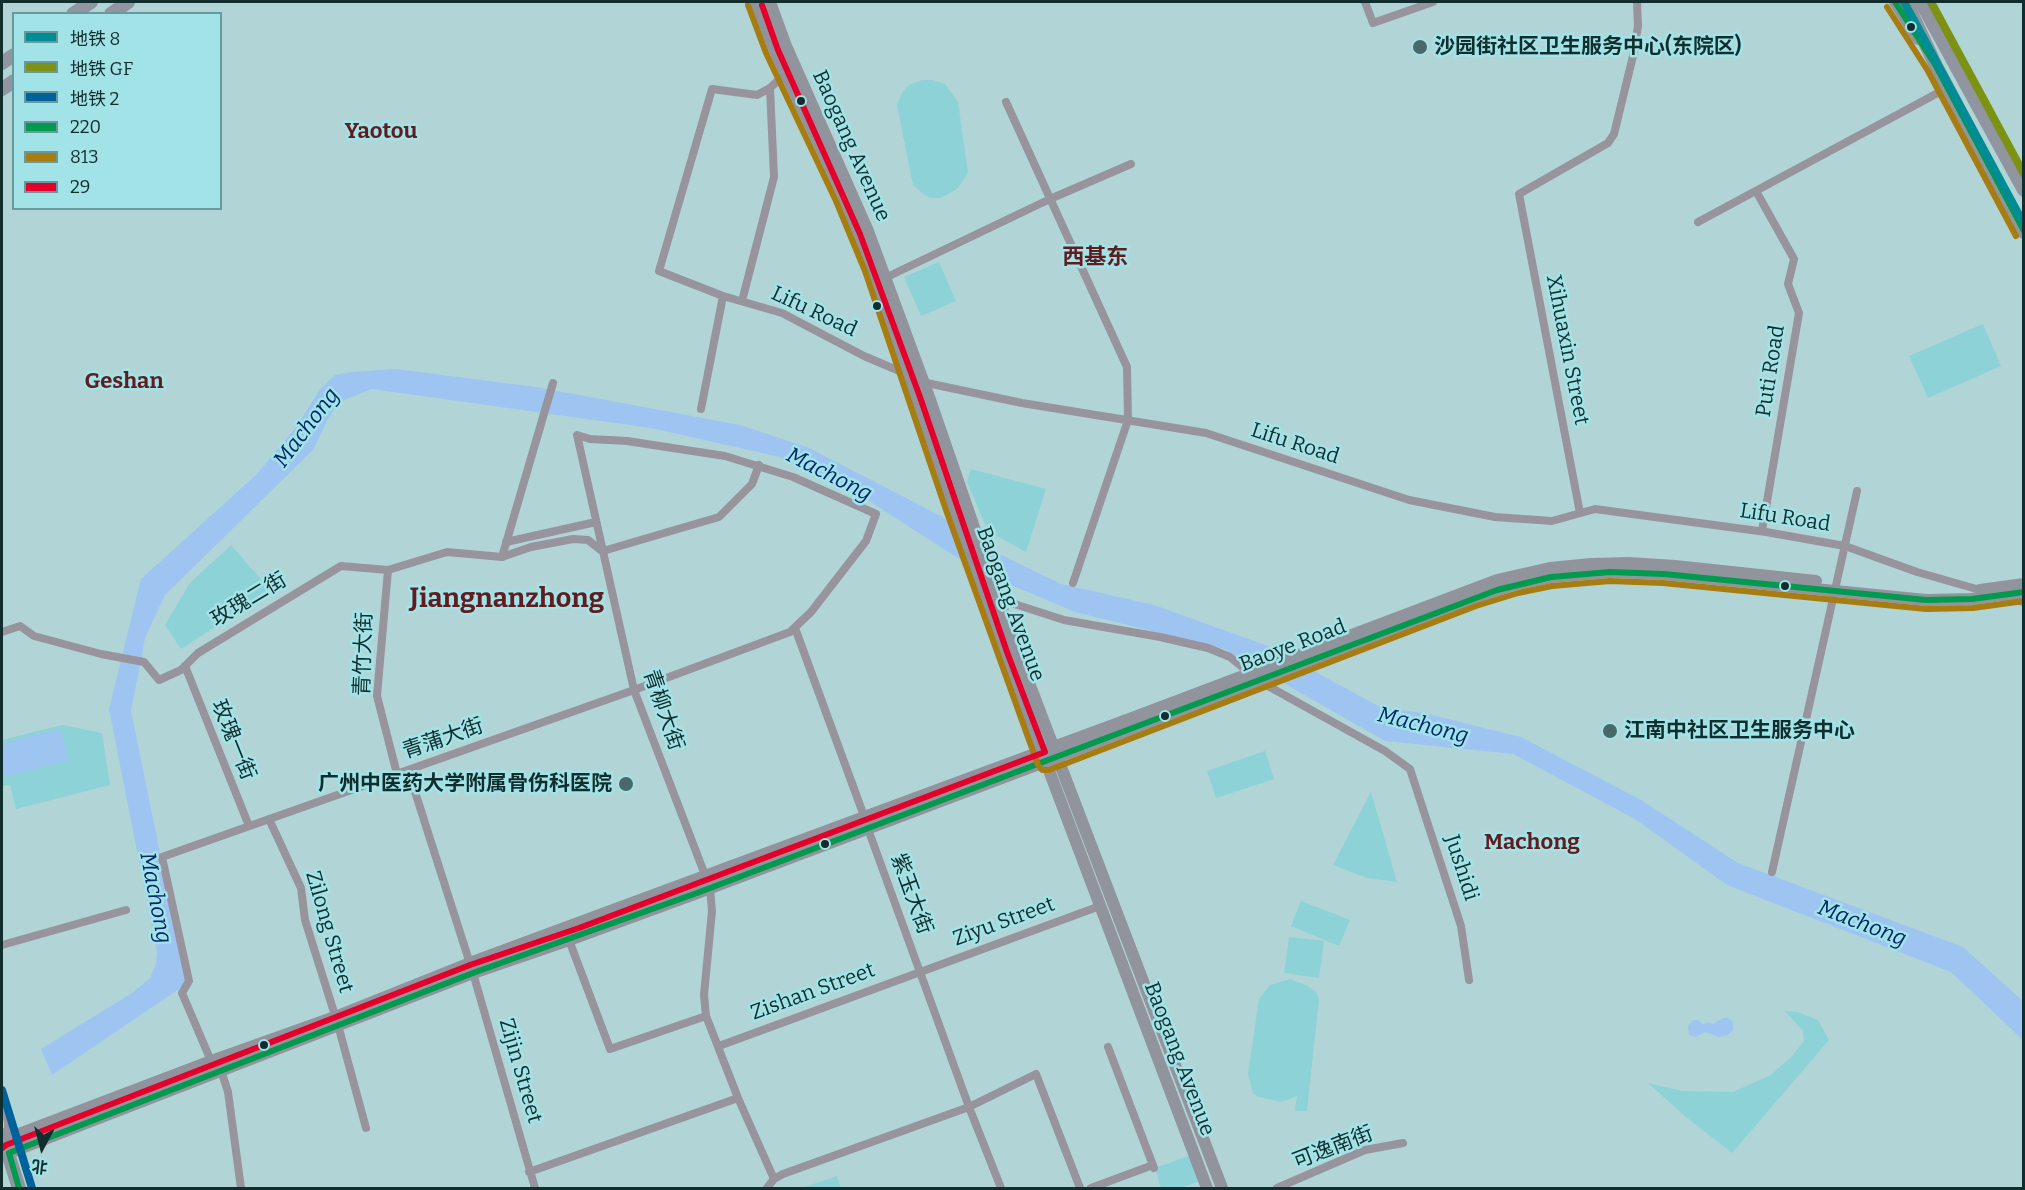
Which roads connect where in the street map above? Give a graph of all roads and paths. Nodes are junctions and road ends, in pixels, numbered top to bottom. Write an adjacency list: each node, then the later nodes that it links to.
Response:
1 (91, 2): 11 (main road)
2 (128, 2): 12 (main road)
3 (756, 2): 14 (main road, Baogang Avenue)
4 (770, 2): 24 (main road, Baogang Avenue)
5 (1365, 2): 6 (street)
6 (1433, 2)
7 (1637, 2): 34 (street, Xihuaxin Street)
8 (1895, 2): 13 (main road)
9 (1906, 2): 13 (main road)
10 (1921, 2): 19 (main road)
11 (77, 12)
12 (114, 12)
13 (1936, 66): 16 (main road)
14 (785, 74): 15 (street); 27 (main road, Baogang Avenue)
15 (770, 88): 25 (street, Lifu Road); 26 (street)
16 (1947, 88): 20 (street); 23 (main road)
17 (1006, 102): 21 (street)
18 (1131, 164): 21 (street)
19 (2024, 190)
20 (1756, 191): 22 (street); 36 (street, Puti Road)
21 (1050, 199): 24 (street); 31 (street)
22 (1698, 222)
23 (2024, 232)
24 (885, 278): 29 (main road, Baogang Avenue)
25 (723, 296): 26 (street, Lifu Road); 30 (street)
26 (742, 301): 27 (street, Lifu Road)
27 (910, 376): 29 (street, Lifu Road); 52 (main road, Baogang Avenue)
28 (553, 383): 37 (street)
29 (923, 383): 31 (street, Lifu Road); 48 (main road, Baogang Avenue)
30 (701, 409)
31 (1128, 420): 34 (street, Lifu Road); 42 (street)
32 (759, 465): 35 (street, 青柳大街); 39 (street); 50 (street, 青蒲大街)
33 (1857, 491): 38 (street)
34 (1580, 513): 36 (street, Lifu Road)
35 (596, 522): 37 (street); 39 (street, 青柳大街)
36 (1762, 531): 38 (street, Lifu Road)
37 (506, 542): 40 (street)
38 (1845, 546): 44 (street); 45 (street, Lifu Road)
39 (603, 552): 40 (street); 55 (street, 青柳大街)
40 (502, 557): 41 (street)
41 (388, 570): 53 (street, 玫瑰二街); 58 (street, 青竹大街)
42 (1073, 583)
43 (2024, 584): 45 (main road, Baoye Road)
44 (1836, 588): 45 (main road, Baoye Road); 47 (main road, Baoye Road); 54 (main road, Baoye Road); 62 (street)
45 (1980, 590)
46 (2024, 592): 47 (main road, Baoye Road)
47 (2000, 596): 49 (street)
48 (999, 599): 52 (main road, Baogang Avenue); 54 (street)
49 (2024, 602)
50 (795, 628): 55 (street, 青蒲大街); 60 (street, 紫玉大街)
51 (2, 632): 53 (street, 玫瑰二街)
52 (1012, 652): 56 (main road, Baogang Avenue)
53 (185, 666): 61 (street, 玫瑰一街)
54 (1255, 676): 56 (main road, Baoye Road); 70 (street)
55 (634, 690): 57 (street, 青蒲大街); 63 (street, 青柳大街)
56 (1049, 754): 60 (main road, Baoye Road); 64 (main road, Baogang Avenue); 93 (main road, Baogang Avenue)
57 (408, 770): 58 (street, 青蒲大街); 68 (street)
58 (397, 774): 59 (street, 青蒲大街)
59 (269, 819): 61 (street, 青蒲大街); 72 (street, Zilong Street)
60 (866, 822): 63 (main road, Baoye Road); 69 (street, 紫玉大街)
61 (249, 826): 75 (street, 青蒲大街)
62 (1772, 872)
63 (709, 882): 66 (main road); 68 (main road); 71 (street)
64 (1100, 906): 69 (street, Ziyu Street); 92 (main road, Baogang Avenue)
65 (126, 910): 67 (street)
66 (569, 940): 68 (main road); 71 (street)
67 (2, 945)
68 (472, 968): 72 (main road); 83 (street, Zijin Street)
69 (920, 972): 73 (street, Zishan Street); 79 (street, 紫玉大街)
70 (1469, 980)
71 (706, 1016): 73 (street)
72 (337, 1021): 75 (main road); 76 (main road); 80 (street, Zilong Street)
73 (719, 1046): 77 (street)
74 (1108, 1047): 91 (street)
75 (211, 1061): 76 (street); 82 (main road)
76 (221, 1070): 82 (main road); 86 (street)
77 (738, 1098): 83 (street); 84 (street)
78 (2, 1099): 82 (street)
79 (969, 1107): 84 (street); 89 (street, 紫玉大街); 90 (street)
80 (366, 1128)
81 (1403, 1143): 94 (street, 可逸南街)
82 (3, 1145): 85 (main road)
83 (529, 1172): 87 (street, Zijin Street)
84 (774, 1179): 88 (street)
85 (19, 1188)
86 (241, 1188)
87 (535, 1188)
88 (767, 1188)
89 (1001, 1188)
90 (1080, 1188)
91 (1091, 1188)
92 (1207, 1188)
93 (1222, 1188)
94 (1277, 1188)

